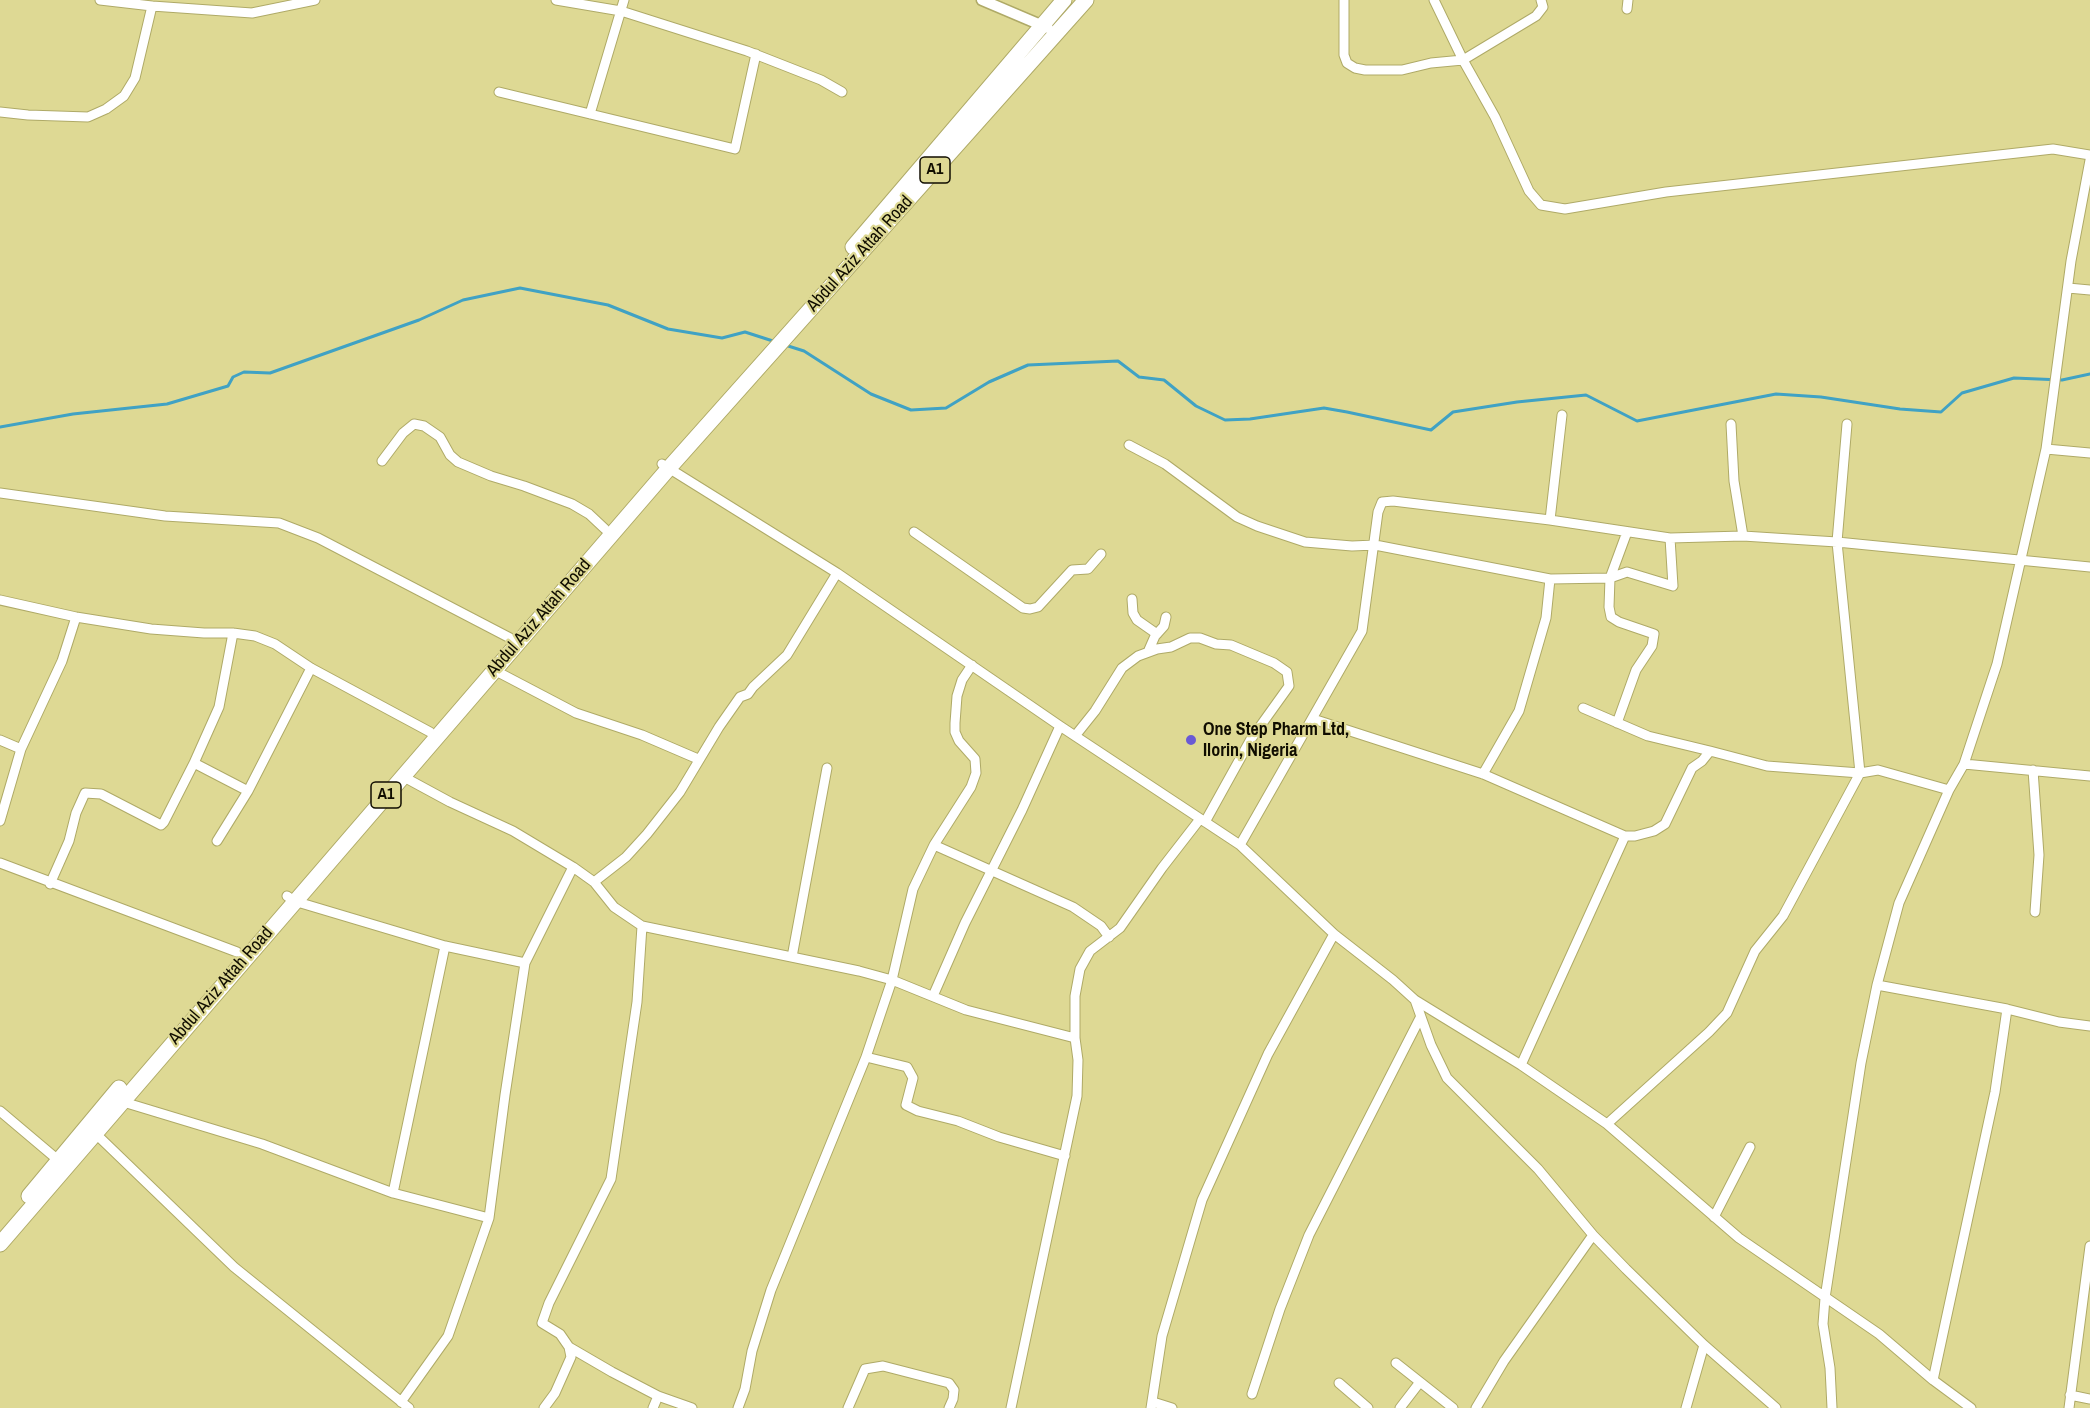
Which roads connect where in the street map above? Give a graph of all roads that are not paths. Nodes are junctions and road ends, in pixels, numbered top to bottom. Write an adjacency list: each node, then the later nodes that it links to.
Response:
1 (100, 0): 11 (street)
2 (315, 0): 11 (street)
3 (556, 0): 12 (street)
4 (624, 0): 12 (street)
5 (982, 0): 13 (street)
6 (1064, 0): 13 (highway, Abdul Aziz Attah Road / A1)
7 (1086, 0): 14 (highway, Abdul Aziz Attah Road / A1)
8 (1344, 0): 16 (street)
9 (1434, 0): 16 (street)
10 (1541, 0): 16 (street)
11 (152, 6): 19 (street)
12 (621, 11): 15 (street); 20 (street)
13 (1042, 26): 14 (street); 24 (highway, Abdul Aziz Attah Road / A1)
14 (1059, 32): 24 (highway, Abdul Aziz Attah Road / A1)
15 (756, 54): 18 (street); 20 (street)
16 (1463, 60): 21 (street)
17 (499, 92): 20 (street)
18 (842, 92)
19 (0, 112)
20 (590, 114)
21 (2090, 158): 22 (street)
22 (2068, 288): 23 (street); 29 (street)
23 (2090, 290)
24 (777, 342): 32 (highway, Abdul Aziz Attah Road / A1)
25 (1562, 415): 34 (street)
26 (1731, 424): 38 (street)
27 (1847, 424): 40 (street)
28 (1129, 445): 41 (street)
29 (2046, 449): 30 (street); 43 (street)
30 (2090, 453)
31 (382, 461): 35 (street)
32 (665, 466): 35 (highway, Abdul Aziz Attah Road / A1); 45 (street); 58 (highway, Abdul Aziz Attah Road / A1)
33 (0, 493): 54 (street)
34 (1550, 520): 36 (street); 41 (street)
35 (605, 529): 54 (highway, Abdul Aziz Attah Road / A1)
36 (1627, 531): 39 (street); 46 (street)
37 (914, 532): 42 (street)
38 (1743, 536): 39 (street); 40 (street)
39 (1670, 538): 46 (street)
40 (1838, 542): 43 (street); 73 (street)
41 (1375, 545): 47 (street); 60 (street)
42 (1101, 554)
43 (2020, 560): 44 (street); 70 (street)
44 (2090, 567)
45 (837, 573): 56 (street); 68 (street)
46 (1610, 578): 47 (street); 61 (street)
47 (1550, 579): 74 (street)
48 (1132, 599): 53 (street)
49 (0, 600): 50 (street)
50 (76, 617): 52 (street); 66 (street)
51 (1166, 617): 53 (street)
52 (233, 633): 57 (street); 69 (street)
53 (1157, 634): 55 (street)
54 (510, 638): 63 (highway, Abdul Aziz Attah Road / A1)
55 (1148, 652): 64 (street); 80 (street)
56 (972, 665): 62 (street); 83 (street)
57 (311, 668): 63 (street); 78 (street)
58 (494, 670): 68 (street); 75 (highway, Abdul Aziz Attah Road / A1)
59 (1583, 708): 61 (street)
60 (1313, 719): 74 (street); 84 (street)
61 (1617, 723): 67 (street)
62 (1059, 726): 64 (street); 87 (street)
63 (430, 732): 90 (highway, Abdul Aziz Attah Road / A1)
64 (1075, 736): 80 (street)
65 (0, 740): 66 (street)
66 (21, 749): 79 (street)
67 (1710, 751): 73 (street); 81 (street)
68 (698, 759): 88 (street)
69 (194, 763): 78 (street); 89 (street)
70 (1964, 764): 72 (street); 77 (street)
71 (827, 768): 97 (street)
72 (2033, 771): 76 (street); 91 (street)
73 (1860, 773): 77 (street); 111 (street)
74 (1483, 774): 81 (street)
75 (402, 776): 86 (street); 90 (highway, Abdul Aziz Attah Road / A1)
76 (2090, 776)
77 (1949, 790): 100 (street)
78 (248, 791): 82 (street)
79 (0, 821)
80 (1202, 821): 84 (street); 94 (street)
81 (1625, 836): 108 (street)
82 (217, 841)
83 (934, 845): 87 (street); 99 (street)
84 (1240, 845): 93 (street)
85 (0, 863): 89 (street)
86 (573, 867): 88 (street); 98 (street)
87 (991, 870): 94 (street); 101 (street)
88 (594, 882): 92 (street)
89 (50, 884): 96 (street)
90 (290, 899): 95 (street); 96 (highway, Abdul Aziz Attah Road / A1); 109 (highway, Abdul Aziz Attah Road / A1)
91 (2035, 912)
92 (642, 926): 97 (street); 126 (street)
93 (1334, 934): 102 (street); 136 (street)
94 (1109, 937): 106 (street)
95 (445, 946): 98 (street); 116 (street)
96 (237, 952): 109 (highway, Abdul Aziz Attah Road / A1)
97 (792, 957): 99 (street)
98 (525, 963): 118 (street)
99 (892, 980): 101 (street); 107 (street)
100 (1877, 985): 103 (street); 124 (street)
101 (933, 996): 106 (street)
102 (1414, 1000): 104 (street); 108 (street)
103 (2007, 1009): 105 (street); 128 (street)
104 (1420, 1018): 120 (street); 131 (street)
105 (2090, 1026)
106 (1075, 1038): 114 (street)
107 (866, 1057): 114 (street); 140 (street)
108 (1521, 1065): 111 (street)
109 (116, 1100): 112 (highway, Abdul Aziz Attah Road / A1); 115 (highway, Abdul Aziz Attah Road / A1); 116 (street)
110 (0, 1111): 115 (street)
111 (1607, 1124): 117 (street)
112 (96, 1134): 121 (highway, Abdul Aziz Attah Road / A1); 135 (street)
113 (1750, 1147): 117 (street)
114 (1065, 1156): 143 (street)
115 (58, 1160): 119 (highway, Abdul Aziz Attah Road / A1)
116 (393, 1194): 118 (street)
117 (1714, 1217): 124 (street)
118 (489, 1218): 135 (street)
119 (0, 1231)
120 (1593, 1235): 125 (street); 148 (street)
121 (0, 1244)
122 (2090, 1246): 123 (street)
123 (2088, 1275): 132 (street)
124 (1825, 1298): 128 (street); 151 (street)
125 (1704, 1345): 149 (street); 150 (street)
126 (569, 1347): 133 (street); 137 (street)
127 (1396, 1363): 129 (street)
128 (1933, 1380): 152 (street)
129 (1420, 1382): 146 (street); 147 (street)
130 (1339, 1383): 145 (street)
131 (1252, 1394)
132 (2070, 1395): 134 (street); 153 (street)
133 (658, 1396): 138 (street); 139 (street)
134 (2090, 1399)
135 (405, 1405)
136 (1152, 1405): 144 (street)
137 (544, 1408)
138 (653, 1408)
139 (692, 1408)
140 (738, 1408)
141 (848, 1408): 142 (street)
142 (949, 1408)
143 (1011, 1408)
144 (1172, 1408)
145 (1368, 1408)
146 (1400, 1408)
147 (1453, 1408)
148 (1476, 1408)
149 (1686, 1408)
150 (1776, 1408)
151 (1832, 1408)
152 (1971, 1408)
153 (2069, 1408)

